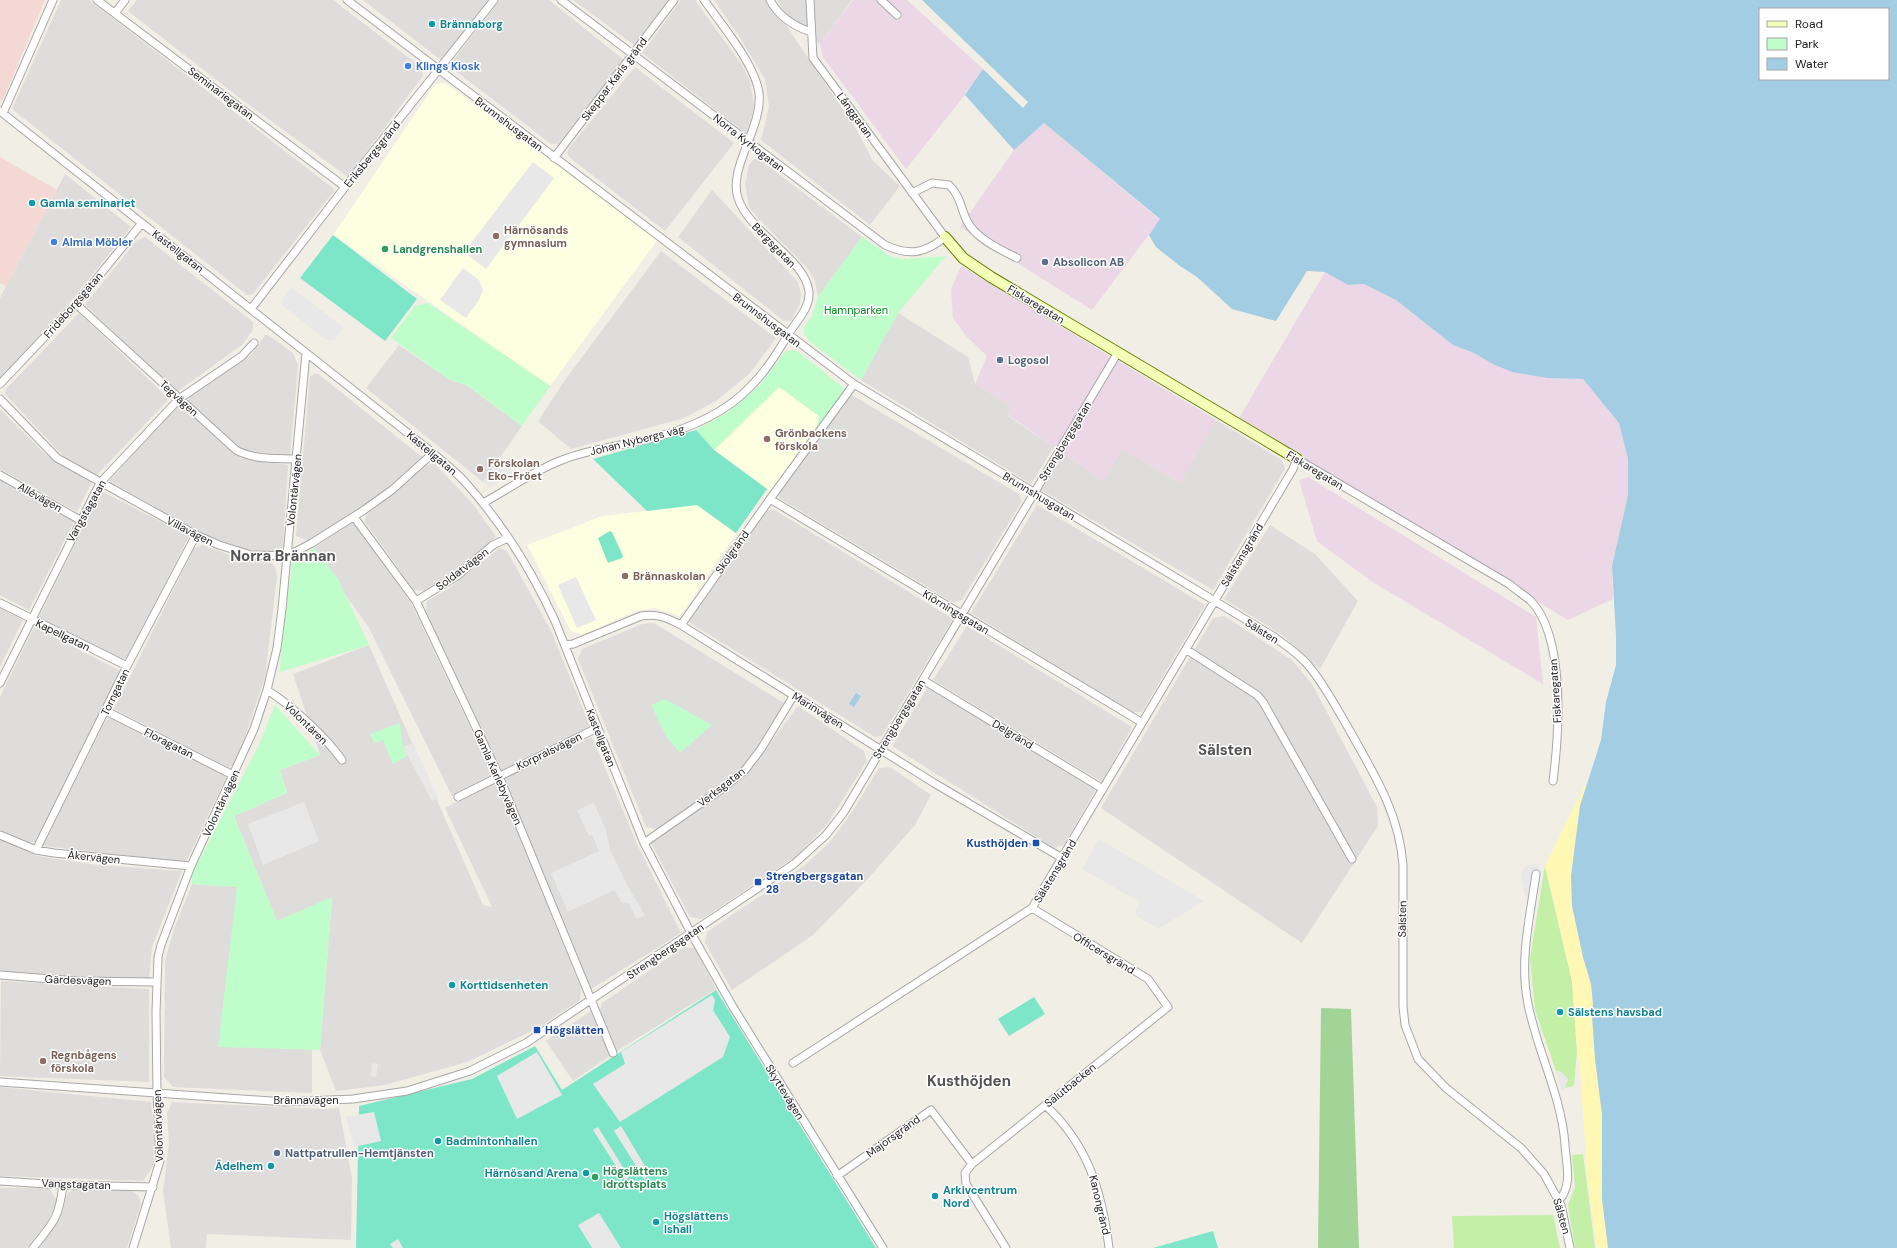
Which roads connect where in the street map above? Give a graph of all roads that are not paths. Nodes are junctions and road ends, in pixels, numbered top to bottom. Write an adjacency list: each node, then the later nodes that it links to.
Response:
1 (53, 0): 17 (street)
2 (97, 0): 12 (street, Seminariegatan)
3 (125, 0): 12 (street)
4 (346, 0): 16 (street, Brunnshusgatan)
5 (494, 0): 16 (street, Eriksbergsgränd)
6 (561, 0): 15 (street, Norra Kyrkogatan)
7 (674, 0): 15 (street, Skeppar Karls gränd)
8 (704, 0): 18 (street, Bergsgatan)
9 (770, 0): 14 (street)
10 (810, 0): 14 (street, Långgatan)
11 (881, 0): 13 (street)
12 (115, 13): 20 (street, Seminariegatan)
13 (897, 15)
14 (811, 32): 21 (street, Långgatan)
15 (634, 54): 18 (street, Norra Kyrkogatan); 19 (street, Skeppar Karls gränd)
16 (439, 70): 19 (street, Brunnshusgatan); 20 (street, Eriksbergsgränd)
17 (1, 112): 22 (street, Kastellgatan)
18 (748, 142): 23 (street, Norra Kyrkogatan); 27 (street, Bergsgatan)
19 (554, 158): 27 (street, Brunnshusgatan)
20 (345, 187): 26 (street, Eriksbergsgränd)
21 (912, 193): 23 (street, Långgatan); 24 (street)
22 (142, 223): 25 (street, Frideborgsgatan); 26 (street, Kastellgatan)
23 (945, 237): 30 (street, Fiskaregatan)
24 (1017, 258)
25 (76, 304): 31 (street, Frideborgsgatan); 33 (street, Tegvägen)
26 (251, 309): 29 (street, Kastellgatan)
27 (788, 335): 32 (street, Brunnshusgatan); 42 (street, Johan Nybergs väg)
28 (254, 343): 33 (street, Vangstagatan)
29 (306, 353): 35 (street, Kastellgatan); 36 (street, Volontärvägen)
30 (1118, 354): 37 (street, Fiskaregatan); 40 (street, Strengbergsgatan)
31 (0, 384)
32 (854, 384): 40 (street, Brunnshusgatan); 41 (street, Skolgränd)
33 (179, 398): 36 (street, Tegvägen); 39 (street, Vangstagatan)
34 (0, 399): 39 (street, Villavägen)
35 (433, 453): 42 (street, Kastellgatan); 43 (street, Villavägen)
36 (297, 459): 47 (street, Volontärvägen)
37 (1297, 459): 49 (street, Sälstensgränd); 68 (street, Fiskaregatan)
38 (0, 475): 44 (street, Allévägen)
39 (100, 483): 44 (street, Vangstagatan); 45 (street, Villavägen)
40 (1034, 493): 49 (street, Brunnshusgatan); 51 (street, Strengbergsgatan)
41 (771, 500): 51 (street, Kiörningsgatan); 53 (street, Skolgränd)
42 (483, 503): 46 (street, Kastellgatan)
43 (354, 516): 47 (street, Villavägen); 48 (street, Gamla Karlebyvägen)
44 (80, 520): 52 (street, Vangstagatan)
45 (196, 535): 47 (street, Villavägen); 56 (street, Torngatan)
46 (508, 538): 48 (street, Soldatvägen); 54 (street, Kastellgatan)
47 (287, 556): 59 (street, Volontärvägen)
48 (416, 601): 67 (street, Gamla Karlebyvägen)
49 (1214, 601): 55 (street, Sälstensgränd); 94 (street, Sälsten)
50 (0, 603): 52 (street, Kapellgatan)
51 (962, 615): 57 (street, Strengbergsgatan); 62 (street, Kiörningsgatan)
52 (30, 619): 56 (street, Kapellgatan); 58 (street, Vangstagatan)
53 (681, 625): 54 (street, Marinvägen); 60 (street, Marinvägen)
54 (564, 645): 63 (street, Kastellgatan)
55 (1186, 650): 62 (street, Sälstensgränd); 75 (street)
56 (127, 666): 61 (street, Torngatan)
57 (923, 680): 64 (street, Strengbergsgatan); 69 (street, Delgränd)
58 (0, 683)
59 (267, 690): 65 (street, Volontären); 66 (street, Volontärvägen)
60 (794, 695): 64 (street, Marinvägen); 72 (street, Verksgatan)
61 (106, 711): 66 (street, Floragatan); 73 (street, Torngatan)
62 (1141, 722): 69 (street, Sälstensgränd)
63 (597, 728): 67 (street, Korpralsvägen); 72 (street, Kastellgatan)
64 (881, 749): 74 (street, Marinvägen); 79 (street, Strengbergsgatan)
65 (342, 760)
66 (233, 775): 76 (street, Volontärvägen)
67 (499, 776): 70 (street, Korpralsvägen); 82 (street, Gamla Karlebyvägen)
68 (1553, 781)
69 (1103, 789): 74 (street, Sälstensgränd)
70 (458, 797)
71 (0, 835): 73 (street, Åkervägen)
72 (644, 843): 79 (street, Kastellgatan)
73 (36, 850): 76 (street, Åkervägen)
74 (1062, 858): 78 (street, Sälstensgränd)
75 (1352, 859)
76 (191, 866): 81 (street, Volontärvägen)
77 (1536, 874): 94 (street)
78 (1032, 908): 83 (street, Officersgränd); 85 (street, Sälstensgränd)
79 (691, 933): 82 (street, Strengbergsgatan); 90 (street, Skyttevägen)
80 (0, 975): 81 (street, Gärdesvägen)
81 (156, 982): 87 (street, Volontärvägen)
82 (591, 1001): 84 (street, Gamla Karlebyvägen); 87 (street, Brännavägen)
83 (1168, 1007): 88 (street, Salutbacken)
84 (613, 1053)
85 (793, 1063)
86 (0, 1082): 87 (street, Brännavägen)
87 (156, 1093): 93 (street, Volontärvägen)
88 (1045, 1105): 89 (street, Salutbacken); 99 (street, Kanongränd)
89 (972, 1164): 90 (street, Majorsgränd); 98 (street)
90 (838, 1176): 97 (street, Skyttevägen)
91 (0, 1180): 92 (street, Vangstagatan)
92 (62, 1185): 93 (street, Vangstagatan); 95 (street)
93 (153, 1187): 96 (street, Volontärvägen)
94 (1559, 1200): 100 (street, Sälsten)
95 (34, 1248)
96 (134, 1248)
97 (883, 1248)
98 (1006, 1248)
99 (1109, 1248)
100 (1570, 1248)

